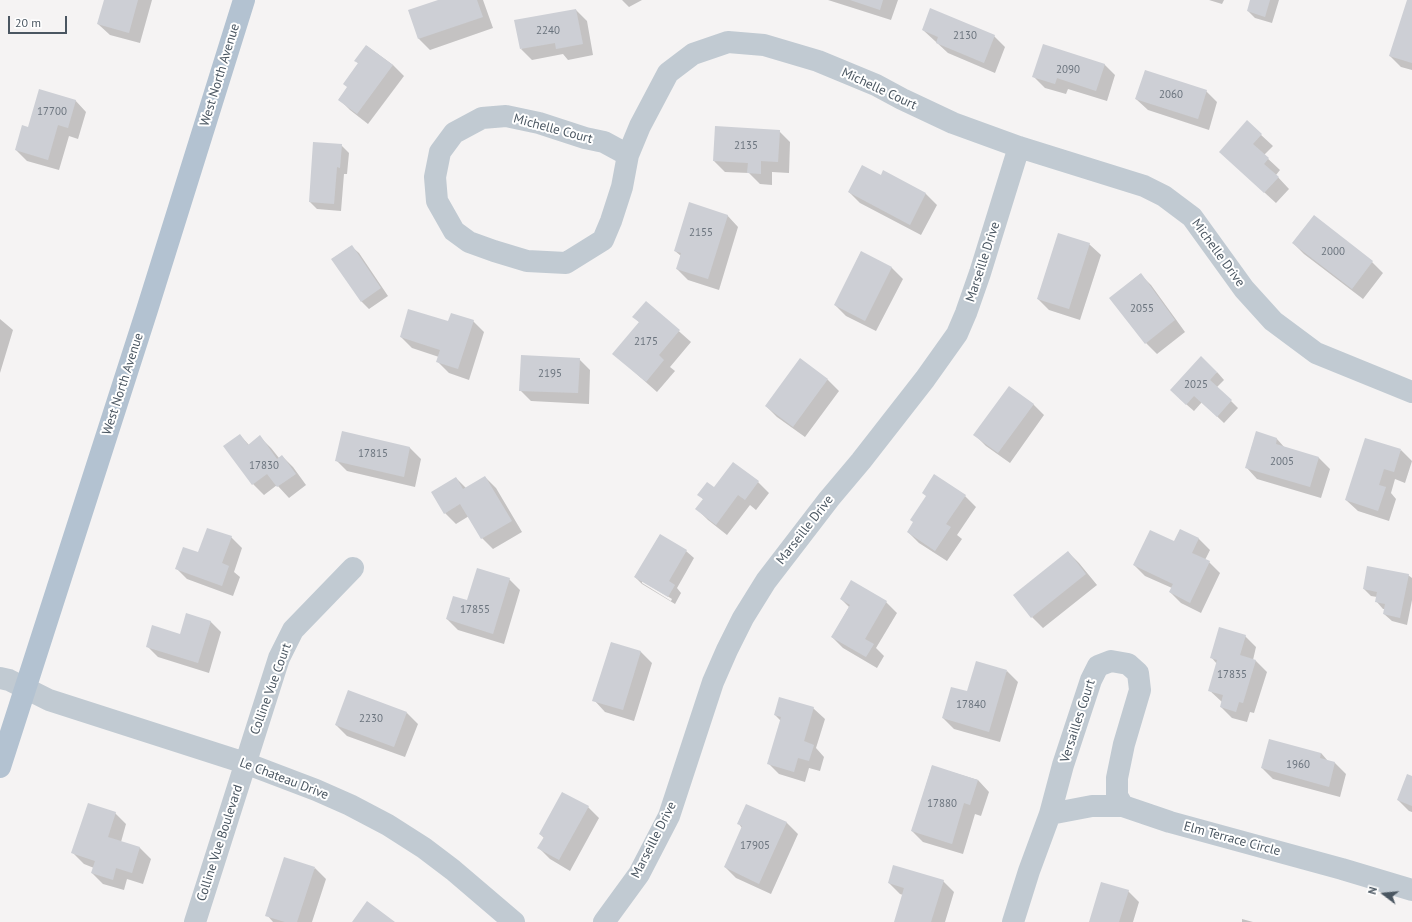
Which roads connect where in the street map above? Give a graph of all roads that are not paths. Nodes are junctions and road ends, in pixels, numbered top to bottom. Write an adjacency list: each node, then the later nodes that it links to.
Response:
1 (244, 0): 7 (main road, West North Avenue)
2 (1019, 147): 3 (street, Michelle Court); 4 (street, Michelle Drive); 15 (street, Marseille Drive)
3 (628, 155): 3 (street, Michelle Court)
4 (1412, 392)
5 (353, 568): 8 (street, Colline Vue Court)
6 (0, 678): 7 (street, Le Chateau Drive)
7 (26, 688): 8 (street, Le Chateau Drive); 9 (main road, West North Avenue)
8 (245, 763): 13 (street, Colline Vue Boulevard); 14 (street, Le Chateau Drive)
9 (0, 767)
10 (1123, 806): 11 (street, Elm Terrace Circle); 11 (street, Versailles Court); 12 (street, Elm Terrace Circle)
11 (1050, 814): 16 (street, Versailles Court)
12 (1412, 890)
13 (195, 922)
14 (514, 922)
15 (604, 922)
16 (1013, 922)

